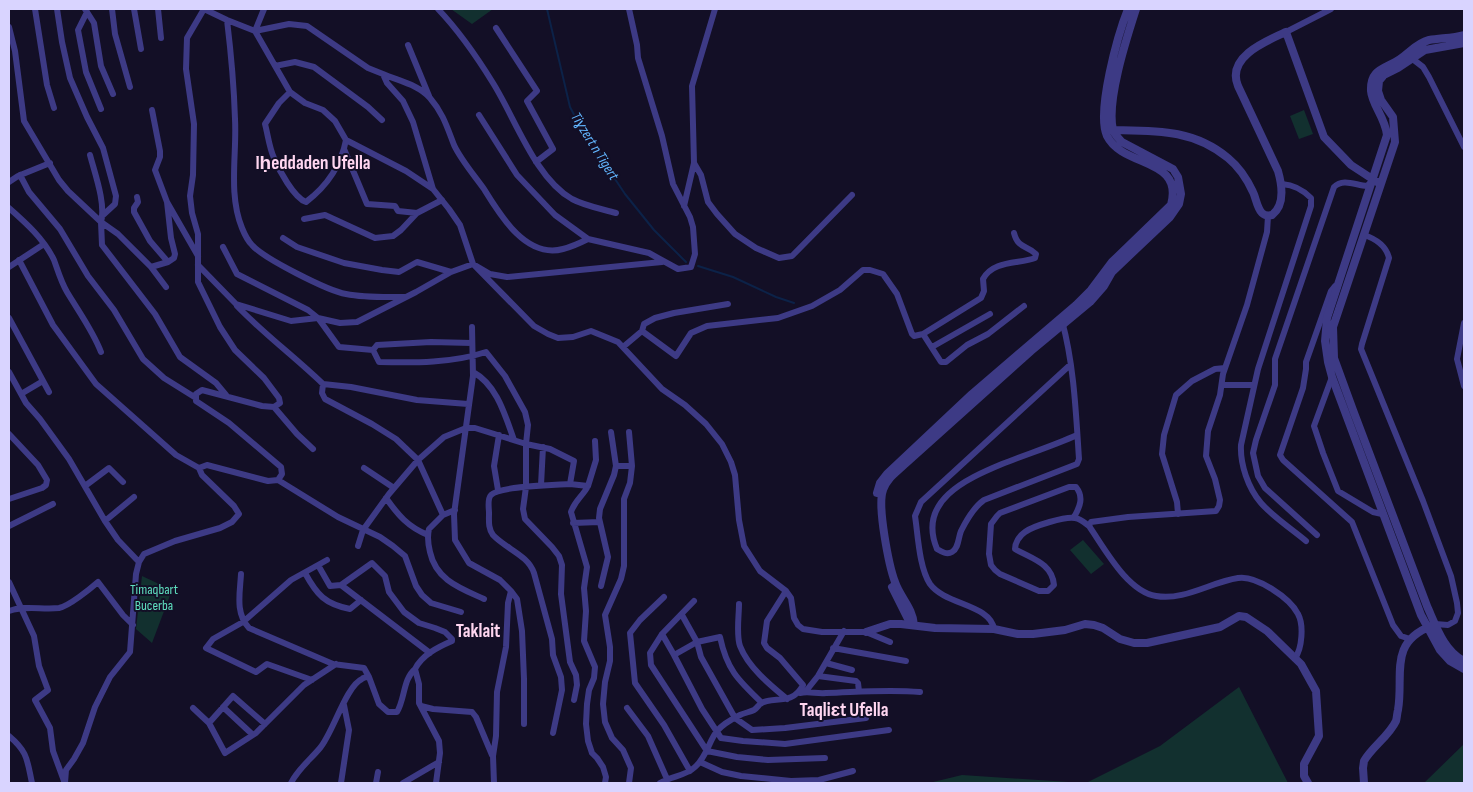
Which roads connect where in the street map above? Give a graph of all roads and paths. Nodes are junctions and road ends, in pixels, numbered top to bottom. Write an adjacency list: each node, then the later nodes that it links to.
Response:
1 (35, 9): 32 (street)
2 (57, 9): 60 (street)
3 (112, 9): 28 (street)
4 (134, 9): 24 (street)
5 (158, 9): 21 (street)
6 (204, 9): 15 (street); 68 (street)
7 (264, 9): 18 (street)
8 (438, 9): 42 (street)
9 (629, 9): 55 (street)
10 (715, 9): 44 (street)
11 (1128, 9): 37 (street)
12 (1136, 9): 37 (street)
13 (1331, 9): 19 (street)
14 (86, 11): 30 (street); 33 (street)
15 (228, 20): 18 (street); 79 (street)
16 (9, 27): 43 (street)
17 (496, 28): 42 (street)
18 (255, 31): 26 (street); 27 (street)
19 (1286, 32): 46 (street); 48 (street)
20 (1464, 36): 25 (street)
21 (161, 38)
22 (1464, 43): 25 (street)
23 (408, 45): 31 (street)
24 (141, 50)
25 (1409, 56): 39 (street); 46 (street); 49 (street)
26 (275, 66): 29 (street); 36 (street)
27 (383, 74): 31 (street); 50 (street)
28 (130, 86)
29 (290, 92): 38 (street); 40 (street)
30 (113, 94)
31 (430, 97): 65 (street)
32 (54, 108)
33 (100, 109)
34 (152, 110): 54 (street)
35 (478, 115): 65 (street)
36 (382, 120)
37 (1110, 130): 59 (street); 86 (street)
38 (346, 140): 40 (street); 50 (street)
39 (1464, 147)
40 (344, 149): 57 (street)
41 (90, 156): 60 (street)
42 (536, 162): 58 (street)
43 (50, 163): 45 (street); 60 (street)
44 (694, 163): 51 (street); 55 (street)
45 (20, 175): 47 (street); 110 (street)
46 (1372, 181): 49 (street); 78 (street); 153 (street)
47 (9, 182)
48 (1282, 184): 59 (street); 105 (street)
49 (1381, 184): 63 (street)
50 (433, 190): 53 (street)
51 (852, 195)
52 (137, 197): 70 (street)
53 (442, 200): 57 (street); 72 (street)
54 (167, 202): 68 (street); 70 (street)
55 (684, 206): 71 (street)
56 (9, 208): 66 (street)
57 (417, 213): 61 (street)
58 (616, 213)
59 (1268, 216): 98 (street)
60 (101, 219): 75 (street); 109 (street)
61 (304, 219)
62 (1014, 233): 90 (street)
63 (1364, 235): 177 (street); 177 (street)
64 (283, 238): 76 (street)
65 (588, 239): 71 (street)
66 (44, 244): 69 (street); 95 (street)
67 (223, 247): 85 (street)
68 (198, 257): 73 (street)
69 (19, 260): 74 (street); 127 (street)
70 (168, 262): 75 (street)
71 (663, 262): 72 (street)
72 (473, 264): 76 (street); 92 (street)
73 (198, 265): 80 (street); 112 (street)
74 (9, 267)
75 (151, 267): 77 (street)
76 (451, 272): 79 (street)
77 (166, 287)
78 (1338, 287): 101 (street); 185 (street)
79 (408, 297): 85 (street)
80 (236, 304): 85 (street); 103 (street)
81 (728, 304): 89 (street)
82 (1024, 306): 93 (street)
83 (990, 314): 93 (street)
84 (9, 318): 102 (street)
85 (318, 318): 94 (street)
86 (1062, 321): 97 (street); 179 (street)
87 (1464, 323): 106 (street)
88 (472, 327): 91 (street)
89 (642, 331): 90 (street); 92 (street)
90 (923, 334): 93 (street)
91 (472, 343): 94 (street); 96 (street)
92 (623, 347): 166 (street)
93 (932, 347)
94 (373, 350): 96 (street)
95 (101, 352)
96 (472, 356): 100 (street); 121 (street)
97 (1070, 365): 117 (street); 181 (street)
98 (1225, 368): 104 (street); 143 (street)
99 (9, 372): 108 (street)
100 (473, 372): 111 (street); 119 (street)
101 (1332, 377): 144 (street); 144 (street)
102 (43, 381): 107 (street); 108 (street)
103 (323, 384): 111 (street); 124 (street)
104 (1222, 384): 105 (street); 143 (street)
105 (1254, 385): 155 (street)
106 (1464, 386)
107 (49, 392)
108 (21, 394): 133 (street)
109 (227, 396): 110 (street); 112 (street)
110 (196, 398): 129 (street)
111 (468, 404): 113 (street)
112 (274, 407): 123 (street)
113 (466, 428): 118 (street); 124 (street); 142 (street)
114 (612, 432): 125 (street)
115 (629, 432): 126 (street)
116 (9, 434): 140 (street)
117 (1077, 435): 117 (street)
118 (499, 436): 119 (street); 137 (street)
119 (514, 440): 121 (street)
120 (595, 441): 134 (street)
121 (526, 444): 122 (street); 136 (street)
122 (543, 447): 131 (street); 132 (street)
123 (312, 449)
124 (418, 460): 135 (street); 145 (street)
125 (616, 466): 126 (street); 148 (street)
126 (632, 466): 241 (street)
127 (199, 468): 129 (street); 158 (street)
128 (364, 468): 135 (street)
129 (278, 480): 152 (street)
130 (123, 482): 133 (street)
131 (570, 484): 132 (street); 134 (street)
132 (541, 485): 136 (street)
133 (85, 486): 147 (street)
134 (588, 486): 149 (street)
135 (394, 488): 139 (street)
136 (526, 488): 137 (street); 206 (street)
137 (498, 490): 220 (street)
138 (134, 497): 147 (street)
139 (386, 498): 152 (street); 154 (street)
140 (9, 499)
141 (52, 504): 150 (street)
142 (455, 510): 145 (street); 165 (street)
143 (1178, 514): 151 (street)
144 (1382, 514): 180 (street)
145 (443, 515): 154 (street)
146 (1074, 517): 146 (street); 151 (street)
147 (105, 521): 158 (street)
148 (599, 522): 149 (street); 164 (street)
149 (573, 523): 240 (street)
150 (9, 526)
151 (1089, 526): 191 (street)
152 (363, 530): 156 (street); 174 (street)
153 (1317, 534)
154 (428, 535): 168 (street)
155 (1306, 542)
156 (358, 546)
157 (327, 560): 159 (street)
158 (139, 562): 178 (street)
159 (318, 565): 160 (street); 163 (street)
160 (305, 573): 169 (street); 176 (street)
161 (241, 574): 176 (street)
162 (9, 582): 172 (street)
163 (341, 585): 169 (street); 189 (street)
164 (601, 586)
165 (510, 591): 217 (street); 224 (street)
166 (786, 591): 182 (street); 202 (street)
167 (664, 597): 228 (street)
168 (484, 599)
169 (361, 600): 189 (street)
170 (694, 601): 175 (street)
171 (739, 604): 205 (street)
172 (22, 608): 173 (street); 178 (street); 233 (street)
173 (9, 611)
174 (461, 612)
175 (682, 615): 184 (street); 186 (street)
176 (243, 622): 195 (street); 201 (street)
177 (1435, 624): 180 (street); 193 (street)
178 (133, 625): 233 (street)
179 (914, 625): 181 (street); 183 (street)
180 (1427, 627): 185 (street); 196 (street)
181 (994, 629): 191 (street)
182 (844, 631): 183 (street); 188 (street)
183 (866, 632): 187 (street)
184 (662, 634): 190 (street); 223 (street)
185 (1410, 639): 245 (street)
186 (697, 642): 190 (street); 207 (street); 213 (street)
187 (890, 642)
188 (834, 648): 192 (street); 194 (street)
189 (430, 653): 197 (street)
190 (674, 656): 219 (street)
191 (1295, 658): 244 (street)
192 (906, 661)
193 (1464, 661)
194 (826, 663): 198 (street); 199 (street)
195 (336, 664): 200 (street); 201 (street)
196 (1464, 669)
197 (416, 670): 200 (street); 209 (street)
198 (852, 670)
199 (818, 676): 202 (street); 203 (street)
200 (369, 677): 208 (street)
201 (312, 680): 216 (street)
202 (803, 690): 203 (street); 205 (street)
203 (858, 691): 204 (street)
204 (920, 692)
205 (787, 699): 207 (street)
206 (574, 700)
207 (762, 703): 213 (street)
208 (344, 704): 234 (street); 235 (street)
209 (421, 706): 224 (street); 226 (street)
210 (193, 708): 215 (street)
211 (223, 708): 215 (street); 216 (street); 221 (street)
212 (627, 708): 231 (street)
213 (735, 718): 214 (street); 219 (street)
214 (866, 718)
215 (209, 723): 221 (street)
216 (265, 724): 221 (street)
217 (524, 724)
218 (889, 730): 219 (street)
219 (716, 732): 223 (street)
220 (553, 733)
221 (253, 735)
222 (9, 736): 232 (street)
223 (706, 751): 225 (street); 227 (street)
224 (492, 756): 239 (street)
225 (824, 758)
226 (439, 762): 237 (street); 238 (street)
227 (700, 762): 228 (street); 229 (street)
228 (690, 771): 231 (street)
229 (854, 771)
230 (378, 772): 236 (street)
231 (670, 778): 242 (street); 243 (street)
232 (32, 783)
233 (65, 783)
234 (290, 783)
235 (341, 783)
236 (376, 783)
237 (404, 783)
238 (436, 783)
239 (494, 783)
240 (605, 783)
241 (629, 783)
242 (660, 783)
243 (679, 783)
244 (1308, 783)
245 (1364, 783)

